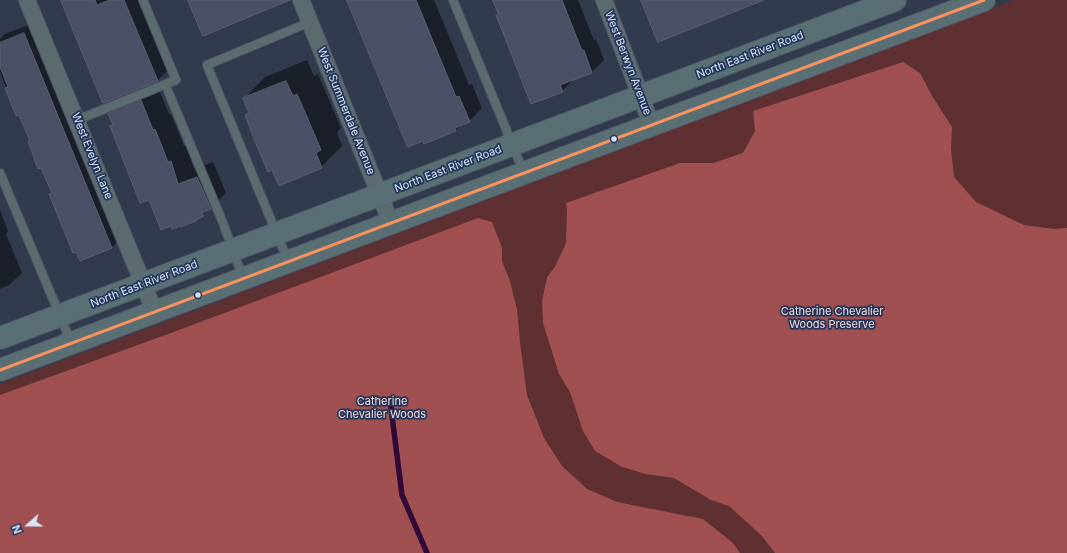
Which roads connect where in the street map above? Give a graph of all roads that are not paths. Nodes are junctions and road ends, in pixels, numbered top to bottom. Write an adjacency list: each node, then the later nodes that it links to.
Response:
1 (27, 0): 11 (street, West Evelyn Lane)
2 (143, 0): 11 (lane)
3 (301, 0): 8 (street, West Summerdale Avenue)
4 (453, 0): 13 (lane)
5 (604, 0): 10 (street, West Berwyn Avenue)
6 (895, 0): 10 (main road, North East River Road)
7 (984, 0): 12 (main road)
8 (310, 22): 16 (street, West Summerdale Avenue); 18 (lane)
9 (168, 91): 19 (lane)
10 (640, 96): 12 (street, West Berwyn Avenue); 13 (main road, North East River Road)
11 (77, 120): 22 (street, West Evelyn Lane)
12 (652, 126): 15 (main road)
13 (513, 145): 15 (lane); 16 (main road, North East River Road)
14 (0, 173): 24 (lane)
15 (525, 173): 17 (main road)
16 (380, 195): 17 (street, West Summerdale Avenue); 18 (main road, North East River Road)
17 (391, 223): 20 (main road)
18 (277, 234): 19 (main road, North East River Road); 20 (lane)
19 (233, 250): 21 (lane); 22 (main road, North East River Road)
20 (288, 262): 21 (main road)
21 (244, 279): 23 (main road)
22 (144, 284): 23 (street, West Evelyn Lane); 24 (main road, North East River Road)
23 (155, 313): 26 (main road)
24 (60, 316): 25 (main road, North East River Road); 26 (lane)
25 (0, 338)
26 (71, 343): 27 (main road)
27 (0, 370)

